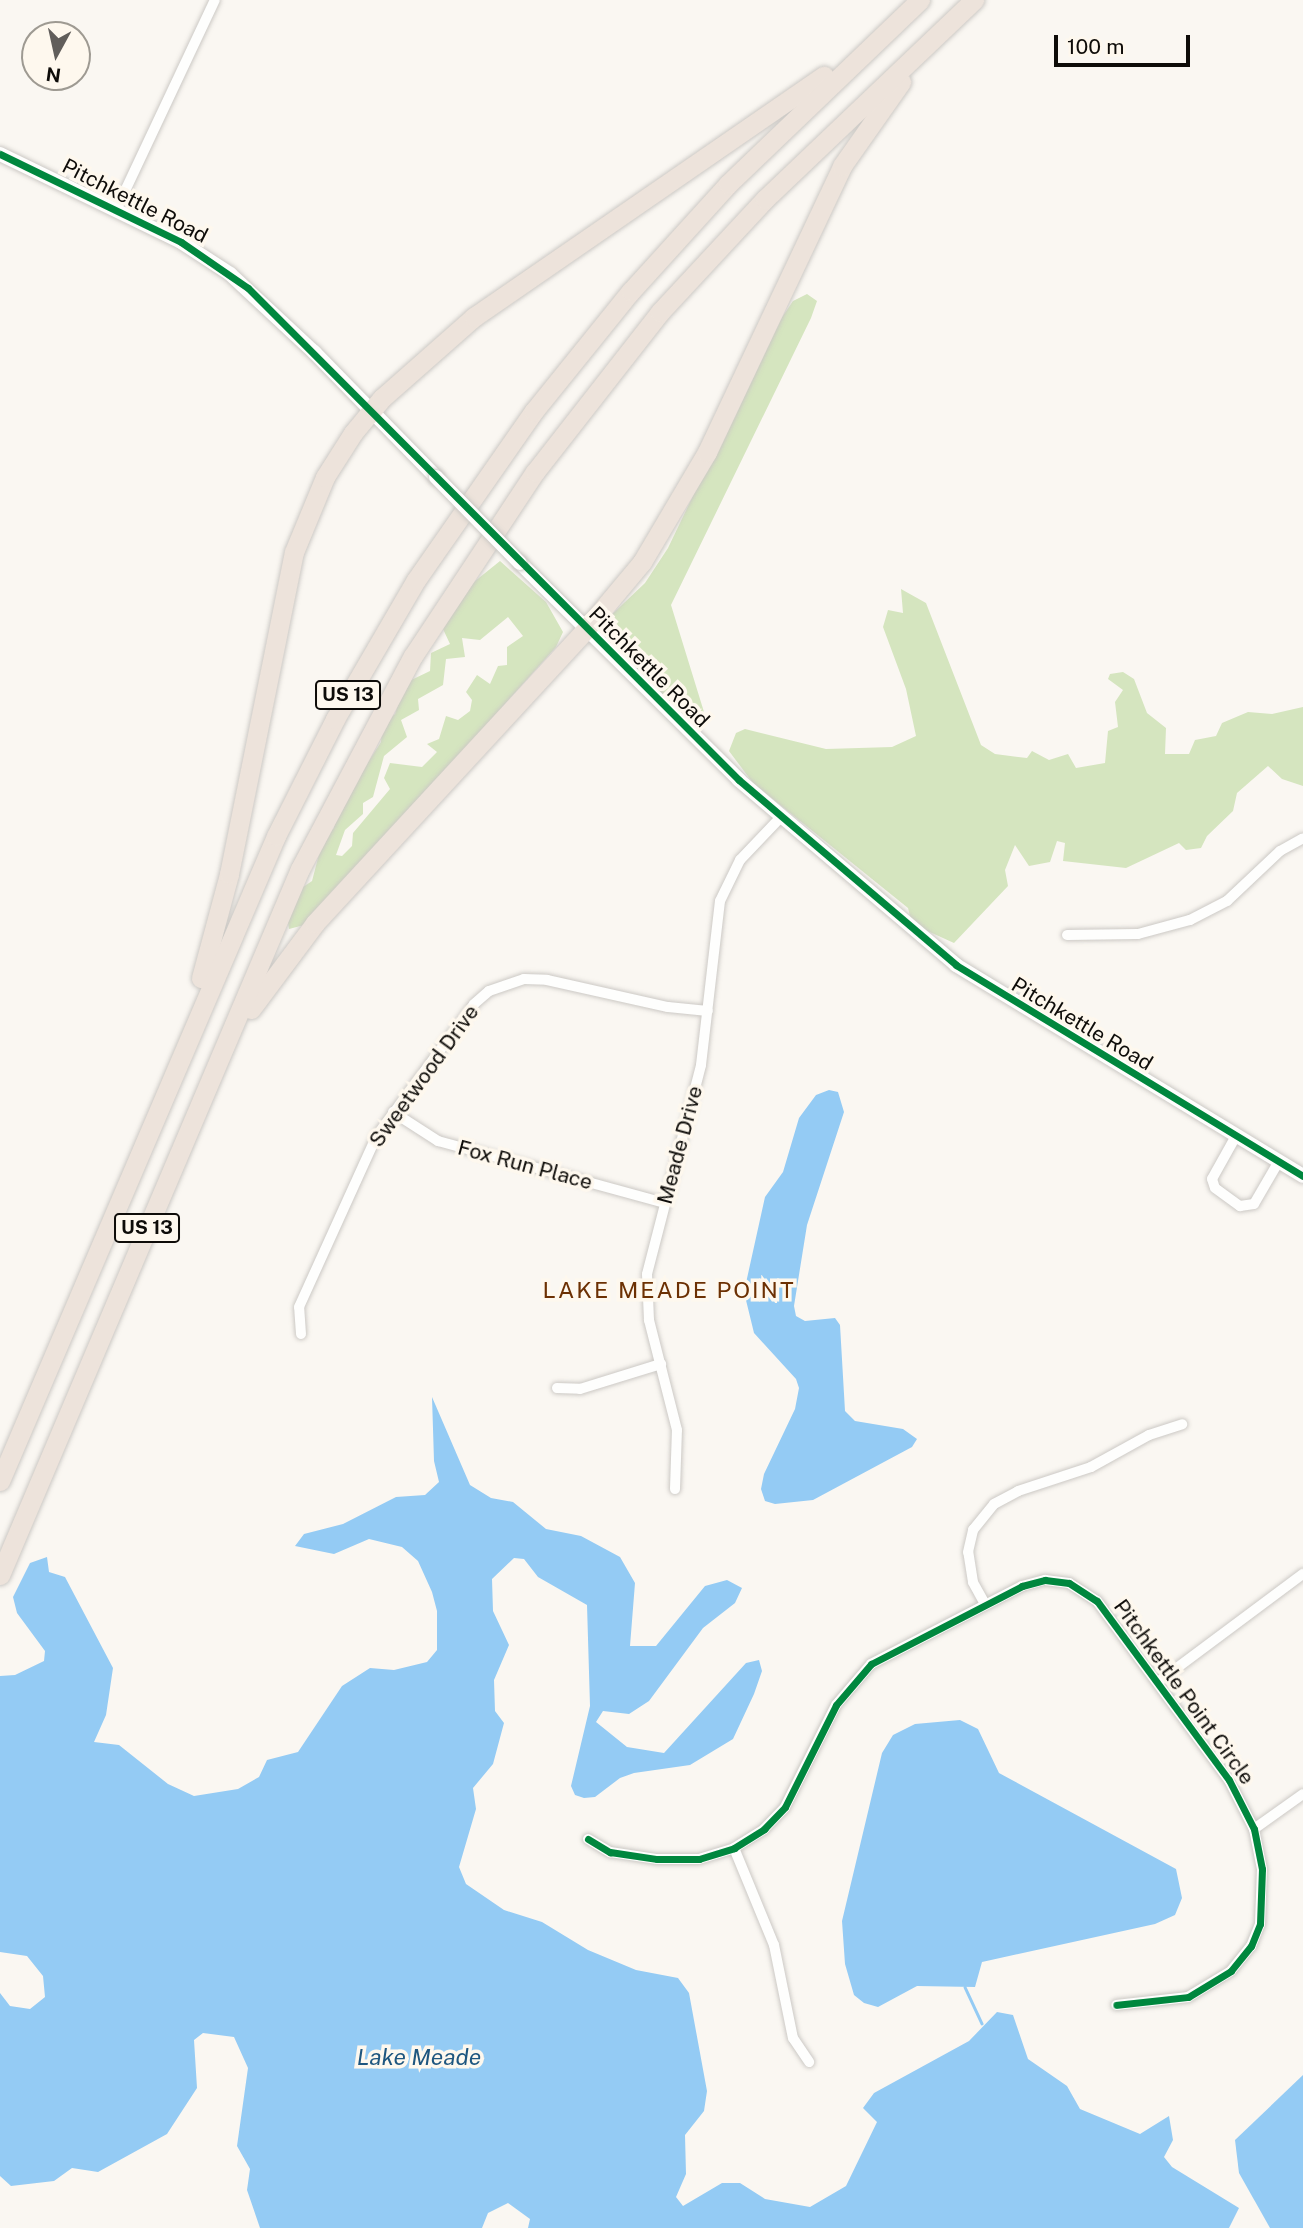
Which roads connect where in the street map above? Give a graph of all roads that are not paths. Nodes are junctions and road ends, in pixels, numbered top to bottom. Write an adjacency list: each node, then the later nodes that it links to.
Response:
1 (215, 0): 6 (street)
2 (920, 0): 4 (highway, US 13)
3 (974, 0): 8 (highway); 14 (highway, US 13)
4 (888, 31): 7 (highway); 13 (highway, US 13)
5 (0, 153): 6 (main road, Pitchkettle Road)
6 (116, 210): 7 (main road, Pitchkettle Road)
7 (372, 410): 8 (main road, Pitchkettle Road, bridge); 13 (highway)
8 (586, 629): 9 (main road, Pitchkettle Road); 14 (highway)
9 (781, 817): 12 (street, Meade Drive); 16 (main road, Pitchkettle Road)
10 (1303, 838): 11 (street)
11 (1067, 935)
12 (708, 1011): 15 (street, Sweetwood Drive); 19 (street, Meade Drive)
13 (162, 1099): 24 (highway, US 13)
14 (199, 1106): 27 (highway, US 13)
15 (393, 1112): 19 (street, Fox Run Place); 20 (street, Sweetwood Drive)
16 (1236, 1136): 17 (main road, Pitchkettle Road); 17 (street)
17 (1279, 1161): 18 (main road, Pitchkettle Road)
18 (1303, 1176)
19 (664, 1203): 21 (street, Meade Drive)
20 (301, 1334)
21 (661, 1364): 22 (street); 25 (street, Meade Drive)
22 (557, 1388)
23 (1182, 1424): 28 (street)
24 (0, 1481)
25 (676, 1489)
26 (1303, 1574): 29 (street)
27 (0, 1575)
28 (985, 1604): 29 (street, Pitchkettle Point Circle); 33 (street, Pitchkettle Point Circle)
29 (1158, 1682): 31 (street, Pitchkettle Point Circle)
30 (1303, 1794): 31 (street)
31 (1254, 1829): 34 (street, Pitchkettle Point Circle)
32 (588, 1839): 33 (street, Pitchkettle Point Circle)
33 (734, 1848): 35 (street)
34 (1116, 2005)
35 (809, 2062)

